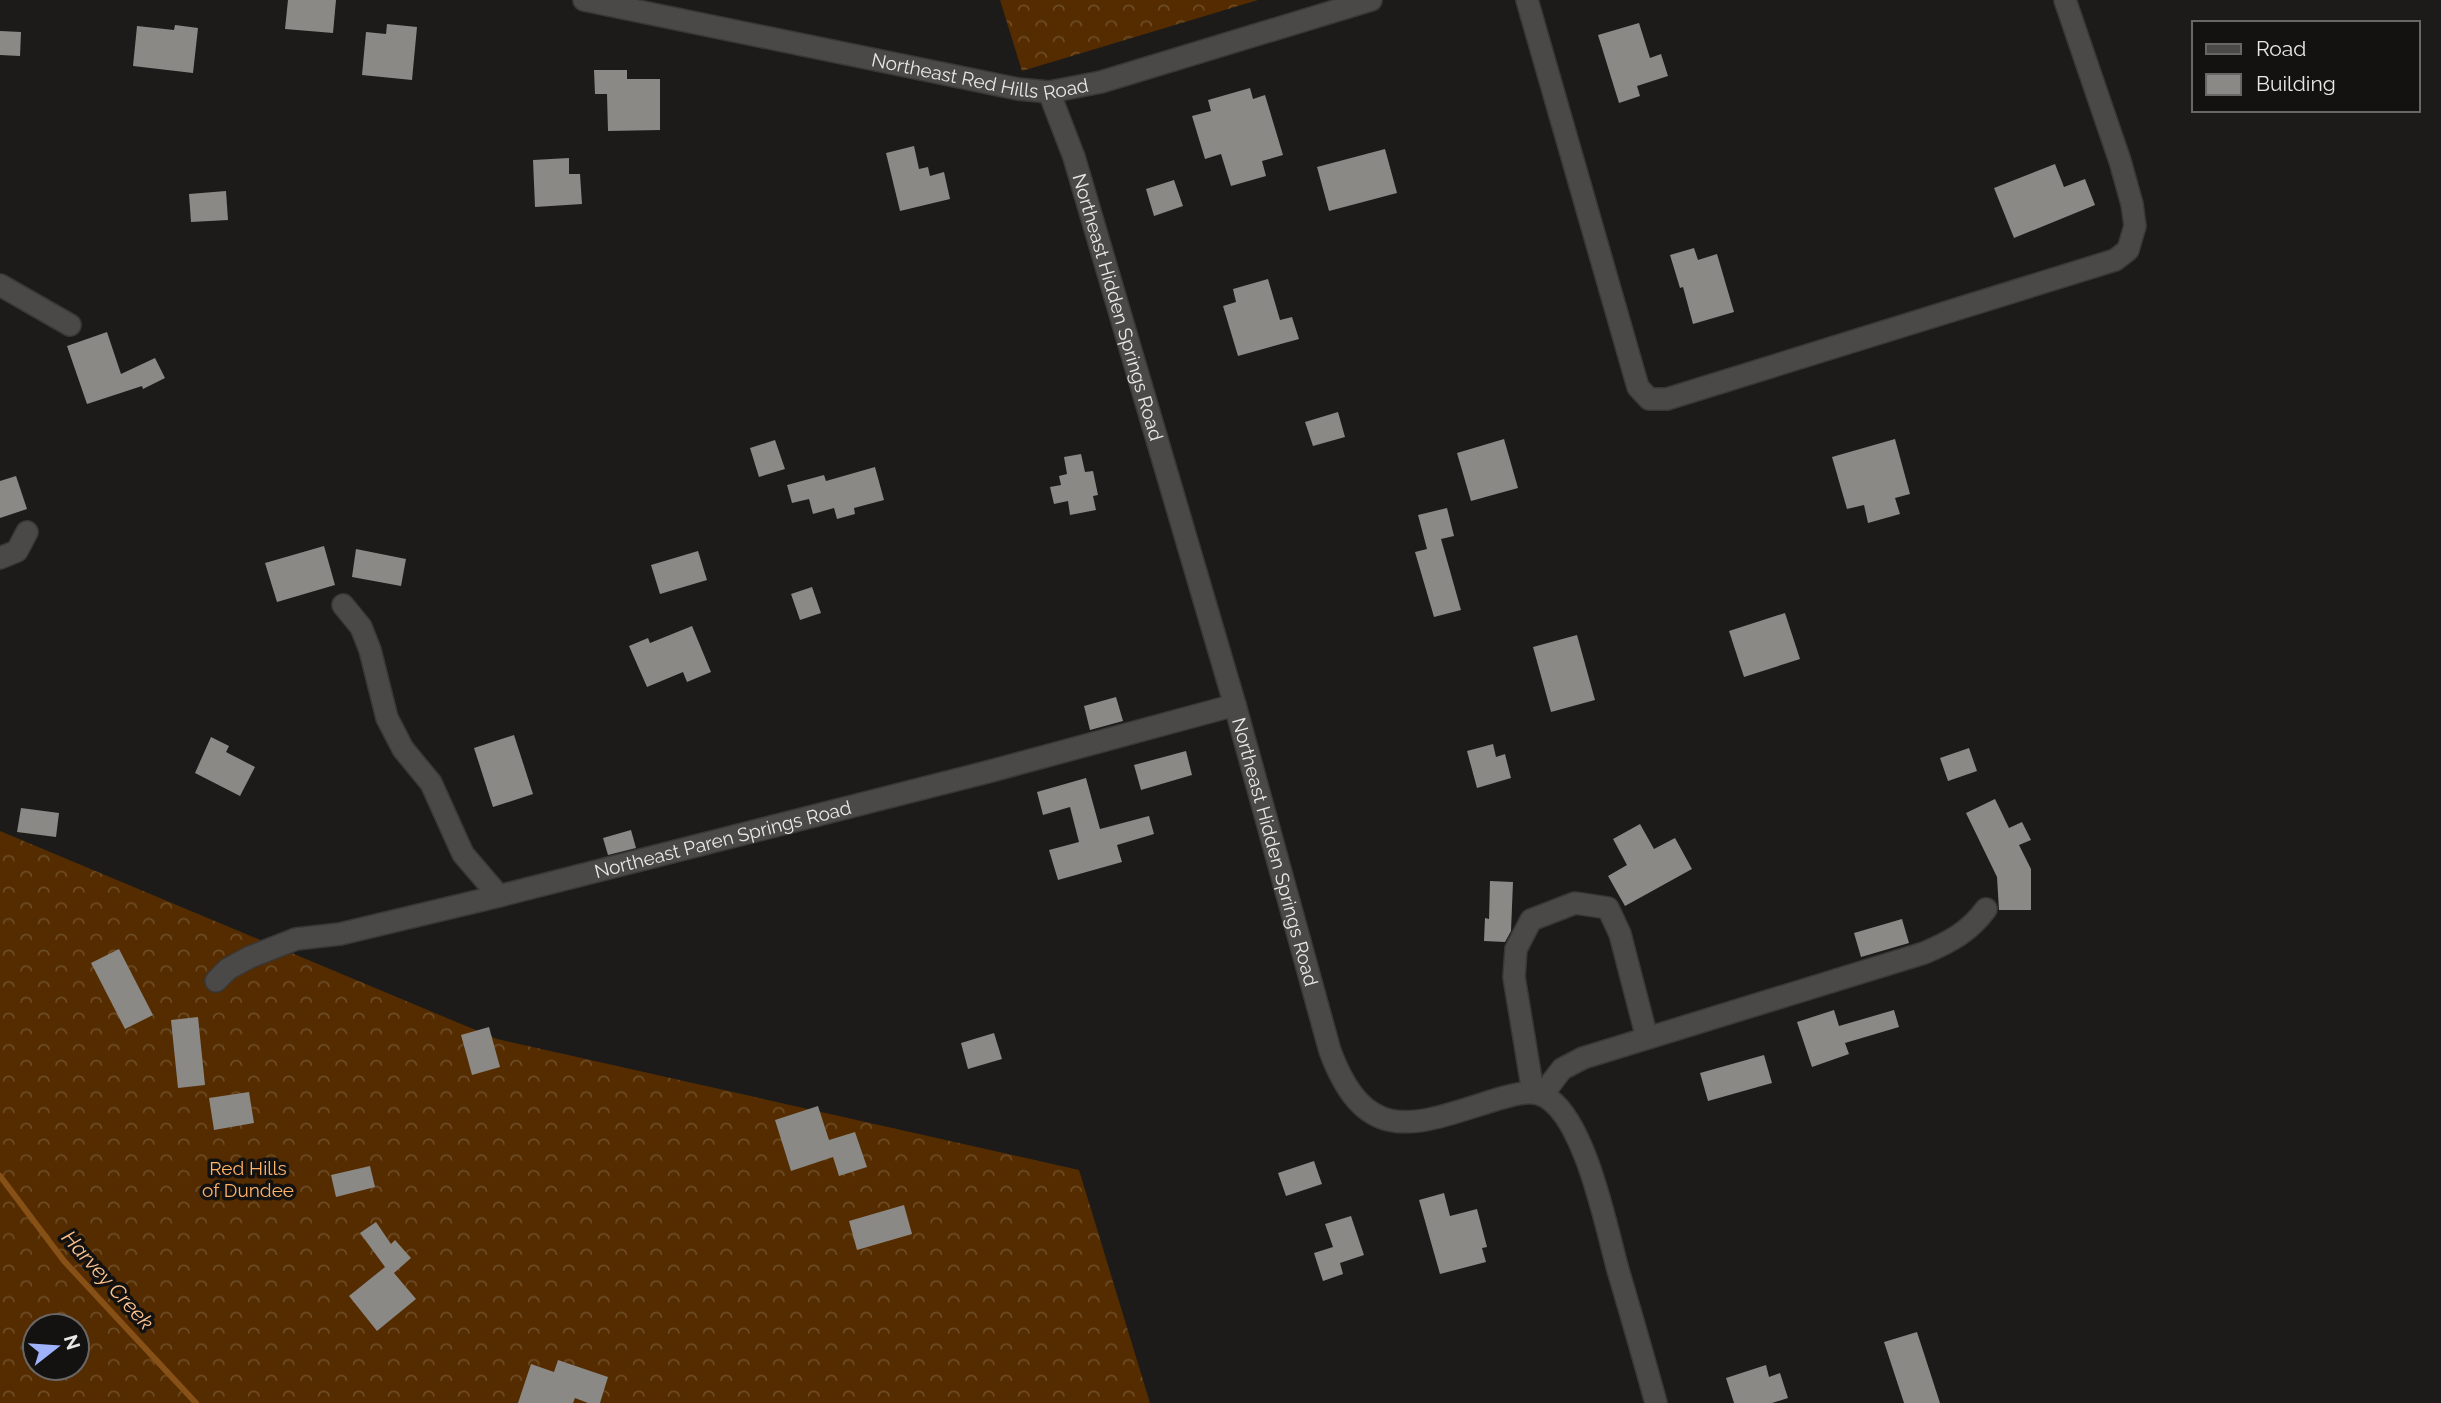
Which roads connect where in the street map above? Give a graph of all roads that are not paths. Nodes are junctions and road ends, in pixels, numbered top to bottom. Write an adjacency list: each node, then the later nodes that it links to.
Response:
1 (584, 0): 5 (street, Northeast Red Hills Road)
2 (1371, 0): 5 (street, Northeast Red Hills Road)
3 (1527, 0): 4 (street)
4 (2065, 0)
5 (1049, 92): 11 (street, Northeast Hidden Springs Road)
6 (0, 285): 7 (street)
7 (70, 325)
8 (27, 533): 9 (street)
9 (0, 558)
10 (343, 605): 12 (street)
11 (1235, 705): 12 (street, Northeast Paren Springs Road); 16 (street, Northeast Hidden Springs Road)
12 (499, 896): 14 (street, Northeast Paren Springs Road)
13 (1986, 909): 15 (street)
14 (215, 981)
15 (1647, 1038): 16 (street); 16 (street)
16 (1537, 1093): 17 (street)
17 (1657, 1403)

